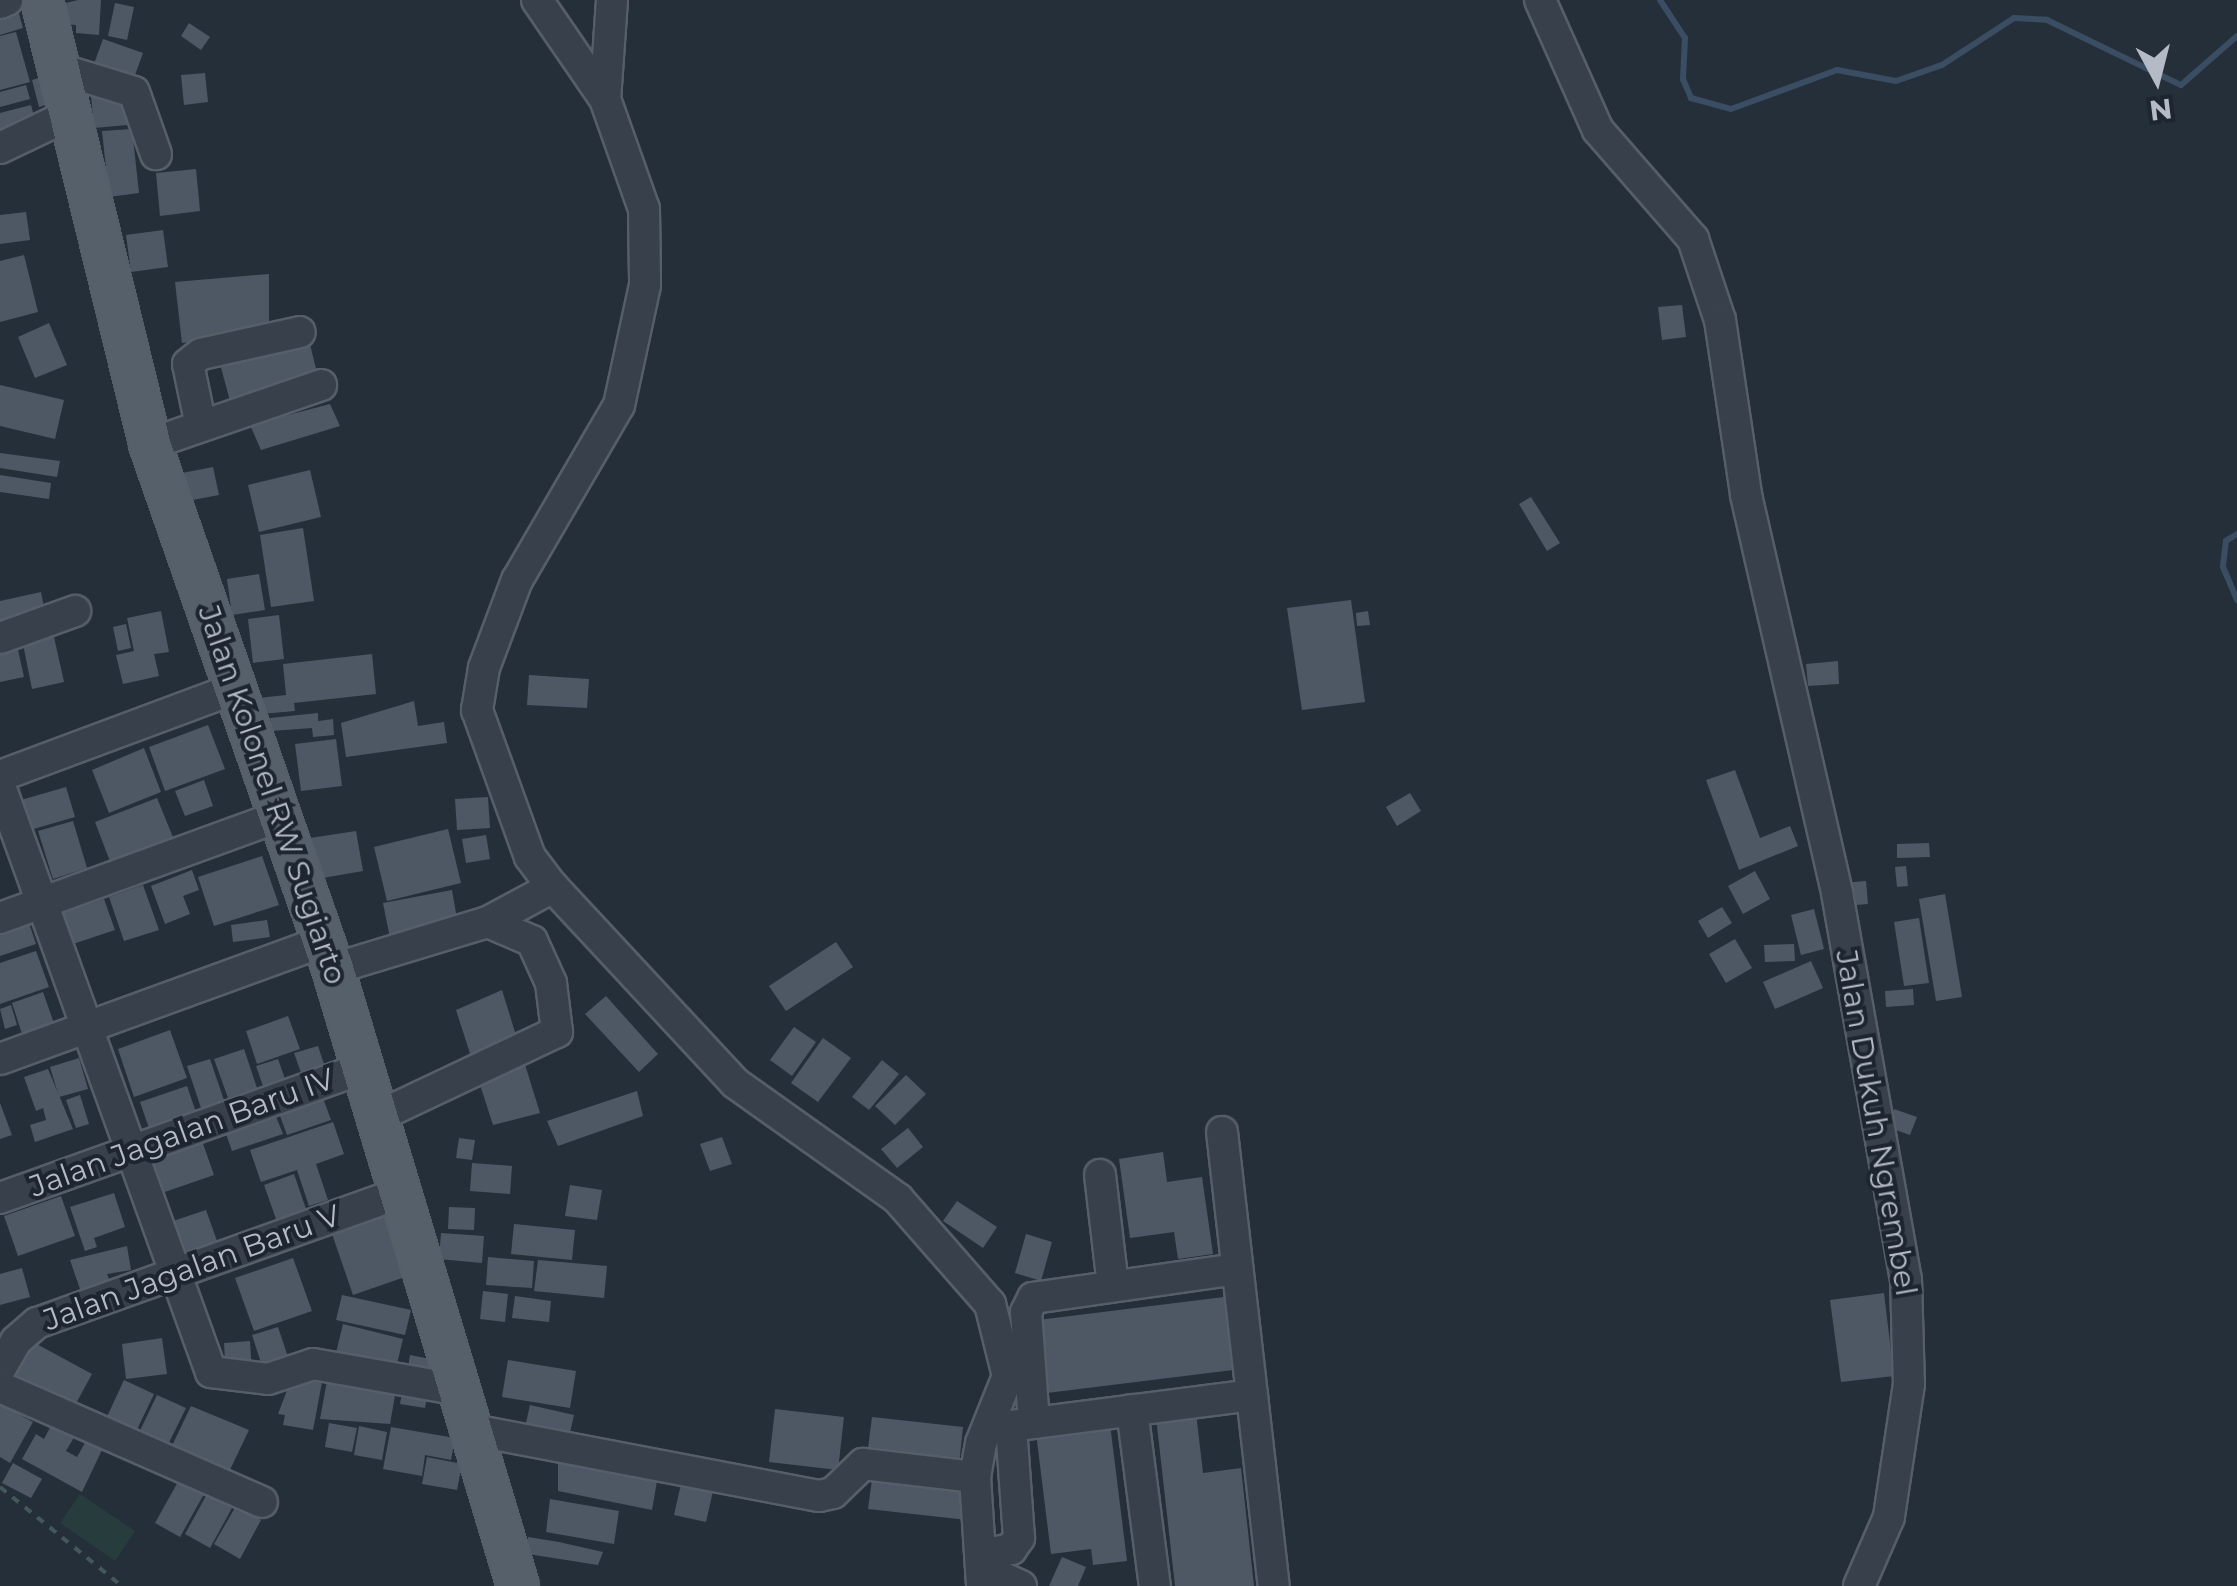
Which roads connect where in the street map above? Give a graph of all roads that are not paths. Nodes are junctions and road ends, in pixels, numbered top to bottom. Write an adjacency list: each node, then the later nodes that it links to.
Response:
1 (7, 0): 6 (street)
2 (42, 0): 7 (main road, Jalan Kolonel RW Sugiarto)
3 (537, 0): 8 (street)
4 (612, 0): 8 (street)
5 (1540, 0): 53 (street, Jalan Dukuh Ngrembel)
6 (0, 3)
7 (63, 70): 9 (main road, Jalan Kolonel RW Sugiarto); 11 (street)
8 (606, 98): 22 (street)
9 (71, 114): 10 (street); 15 (main road, Jalan Kolonel RW Sugiarto)
10 (0, 148)
11 (156, 154)
12 (300, 332): 14 (street)
13 (320, 385): 14 (street)
14 (201, 426): 15 (street)
15 (150, 444): 18 (main road, Jalan Kolonel RW Sugiarto)
16 (74, 611): 17 (street)
17 (0, 638)
18 (236, 688): 19 (street); 21 (main road, Jalan Kolonel RW Sugiarto)
19 (0, 776)
20 (0, 786): 23 (street)
21 (281, 816): 23 (street); 26 (main road, Jalan Kolonel RW Sugiarto)
22 (553, 886): 25 (street); 46 (street)
23 (43, 901): 24 (street); 27 (street)
24 (0, 918)
25 (488, 922): 26 (street); 30 (street)
26 (329, 955): 27 (street); 29 (main road, Jalan Kolonel RW Sugiarto)
27 (86, 1026): 28 (street); 32 (street)
28 (0, 1059)
29 (364, 1068): 30 (main road, Jalan Kolonel RW Sugiarto); 32 (street, Jalan Jagalan Baru IV)
30 (379, 1116): 34 (main road, Jalan Kolonel RW Sugiarto)
31 (1222, 1132): 36 (street)
32 (129, 1152): 35 (street, Jalan Jagalan Baru IV); 37 (street)
33 (1100, 1174): 38 (street)
34 (402, 1192): 37 (street, Jalan Jagalan Baru V); 41 (main road, Jalan Kolonel RW Sugiarto)
35 (0, 1198)
36 (1237, 1269): 38 (street); 42 (street)
37 (173, 1274): 39 (street, Jalan Jagalan Baru V); 41 (street)
38 (1113, 1285): 44 (street)
39 (0, 1369)
40 (0, 1387): 47 (street)
41 (460, 1390): 45 (main road, Jalan Kolonel RW Sugiarto)
42 (1252, 1395): 43 (street); 52 (street)
43 (1132, 1410): 44 (street); 51 (street)
44 (1034, 1423): 48 (street)
45 (473, 1430): 46 (street); 49 (main road, Jalan Kolonel RW Sugiarto)
46 (976, 1477): 48 (street)
47 (262, 1502)
48 (982, 1570): 50 (street)
49 (518, 1586)
50 (1021, 1586)
51 (1155, 1586)
52 (1274, 1586)
53 (1860, 1586)

